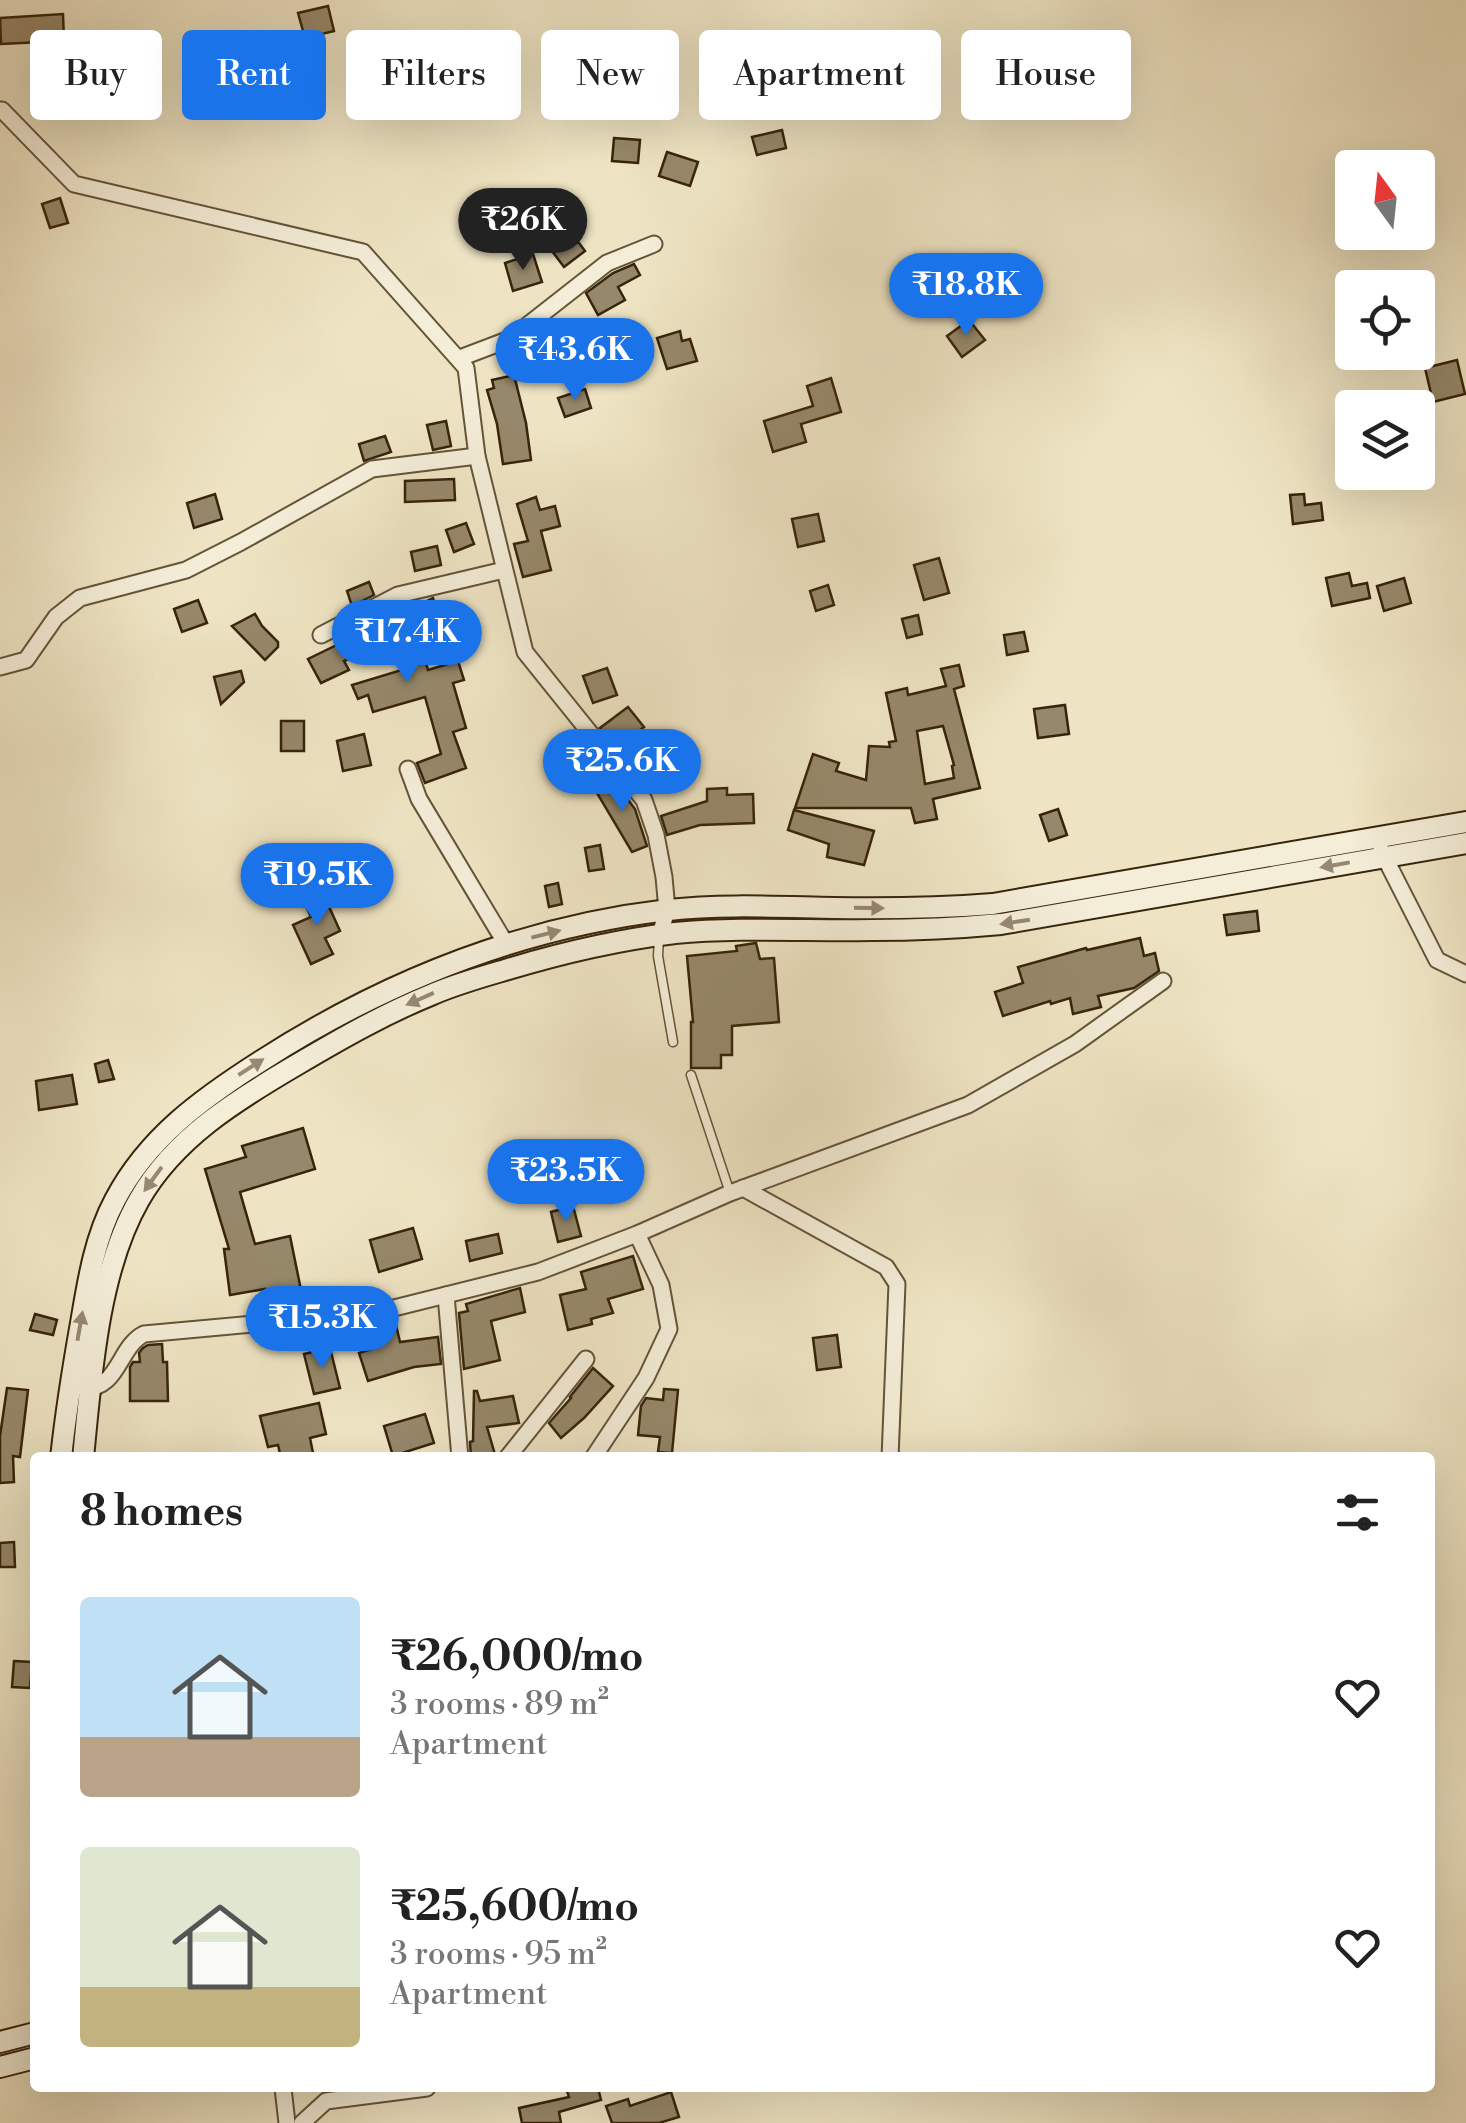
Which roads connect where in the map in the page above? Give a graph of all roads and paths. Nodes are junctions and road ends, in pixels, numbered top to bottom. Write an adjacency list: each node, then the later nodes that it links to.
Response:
1 (0, 110): 3 (street)
2 (654, 244): 3 (street)
3 (466, 368): 4 (street)
4 (477, 456): 5 (street); 7 (street)
5 (504, 570): 6 (street); 13 (street)
6 (321, 634)
7 (0, 667)
8 (408, 769): 15 (street)
9 (1466, 822): 10 (main road)
10 (1374, 837): 12 (street); 13 (main road, one-way to 10)
11 (1466, 843): 12 (main road)
12 (1384, 857): 14 (main road, one-way to 14); 16 (street)
13 (667, 910): 14 (street); 15 (main road, one-way to 13)
14 (660, 936): 18 (lane); 24 (main road, one-way to 24)
15 (506, 944): 24 (main road, one-way to 15)
16 (1466, 974)
17 (1163, 982): 20 (street)
18 (673, 1042)
19 (691, 1076): 20 (lane)
20 (737, 1191): 21 (street); 30 (street)
21 (637, 1234): 22 (street); 29 (street)
22 (446, 1295): 24 (street); 27 (street)
23 (586, 1359): 28 (street)
24 (80, 1387): 25 (main road); 26 (main road)
25 (64, 1452)
26 (83, 1452)
27 (459, 1452)
28 (513, 1452)
29 (597, 1452)
30 (890, 1452)
31 (30, 2034): 32 (main road)
32 (0, 2042)
33 (30, 2059): 34 (main road)
34 (0, 2068)
35 (284, 2092): 37 (street)
36 (396, 2092): 38 (street)
37 (287, 2123)
38 (302, 2123)

